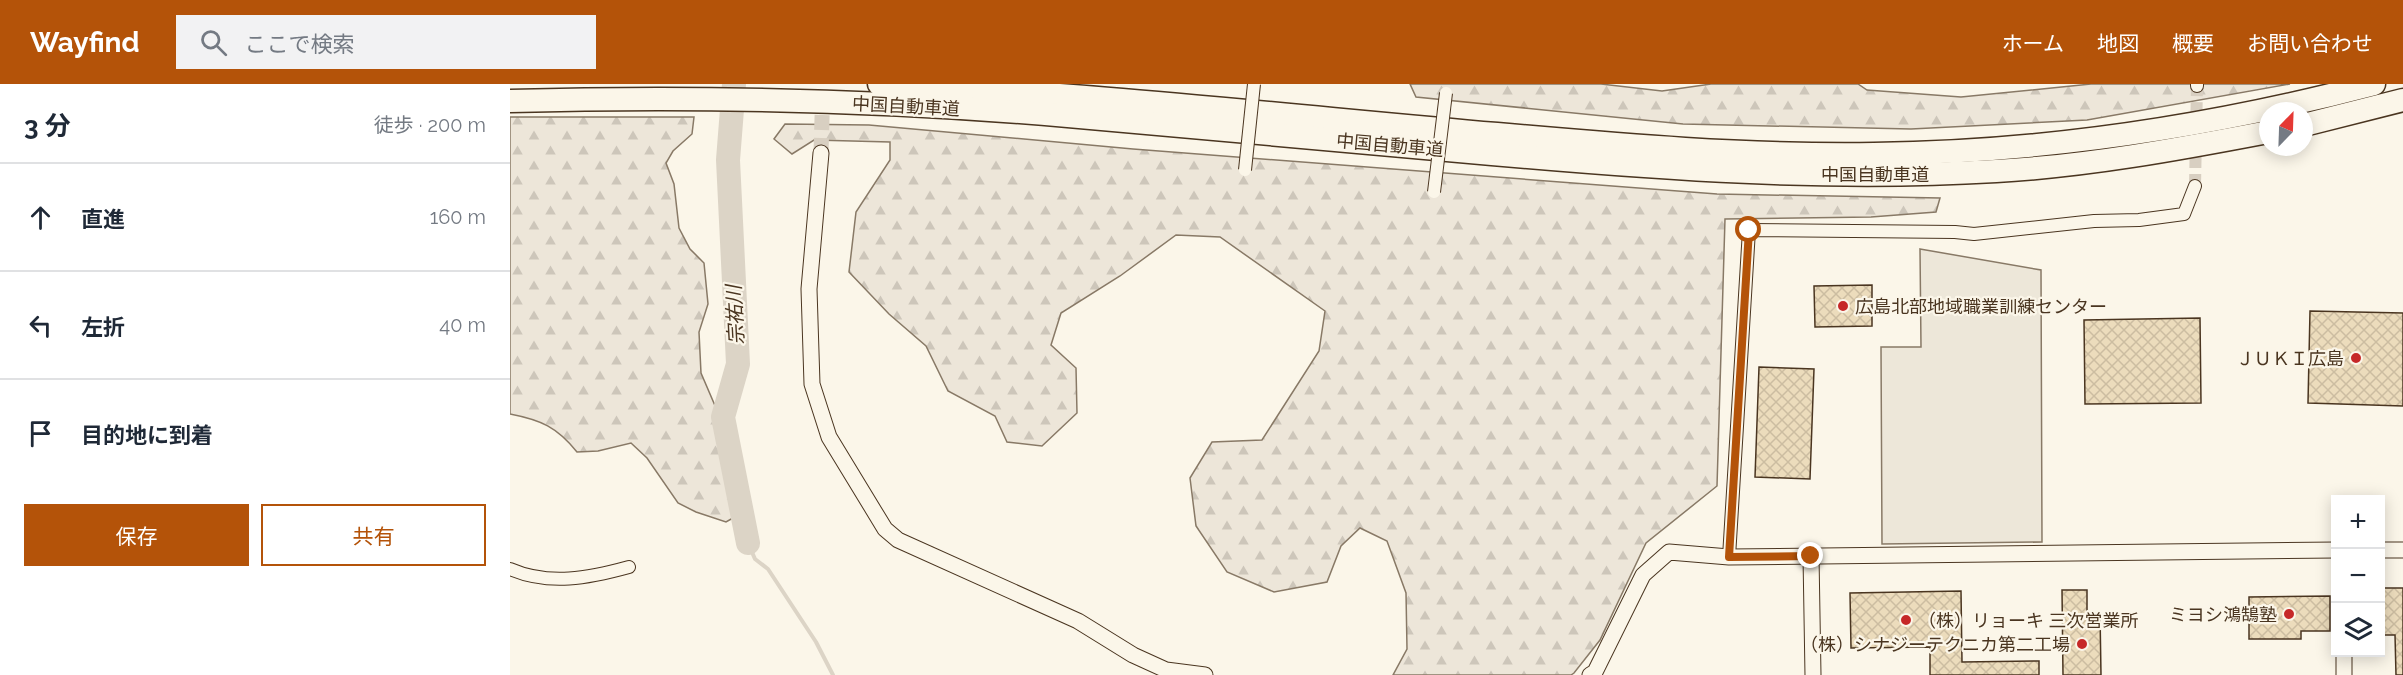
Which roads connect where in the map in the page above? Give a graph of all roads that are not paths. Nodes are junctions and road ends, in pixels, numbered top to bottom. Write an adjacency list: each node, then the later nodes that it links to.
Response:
1 (879, 84): 3 (highway, 中国自動車道)
2 (1254, 84): 10 (street, bridge)
3 (2374, 84)
4 (1446, 93): 12 (street, bridge)
5 (2403, 100): 7 (highway)
6 (510, 101): 8 (highway, 中国自動車道)
7 (2313, 123)
8 (2259, 134)
9 (821, 153): 21 (street)
10 (1245, 170)
11 (2195, 186): 17 (street)
12 (1434, 192)
13 (2331, 550): 16 (street)
14 (2385, 550): 15 (street)
15 (2403, 550)
16 (1811, 556): 17 (street); 23 (street)
17 (1729, 557): 22 (street)
18 (629, 567): 19 (street)
19 (510, 569)
20 (2344, 657): 24 (street)
21 (1205, 675)
22 (1590, 675)
23 (1813, 675)
24 (2344, 675)

